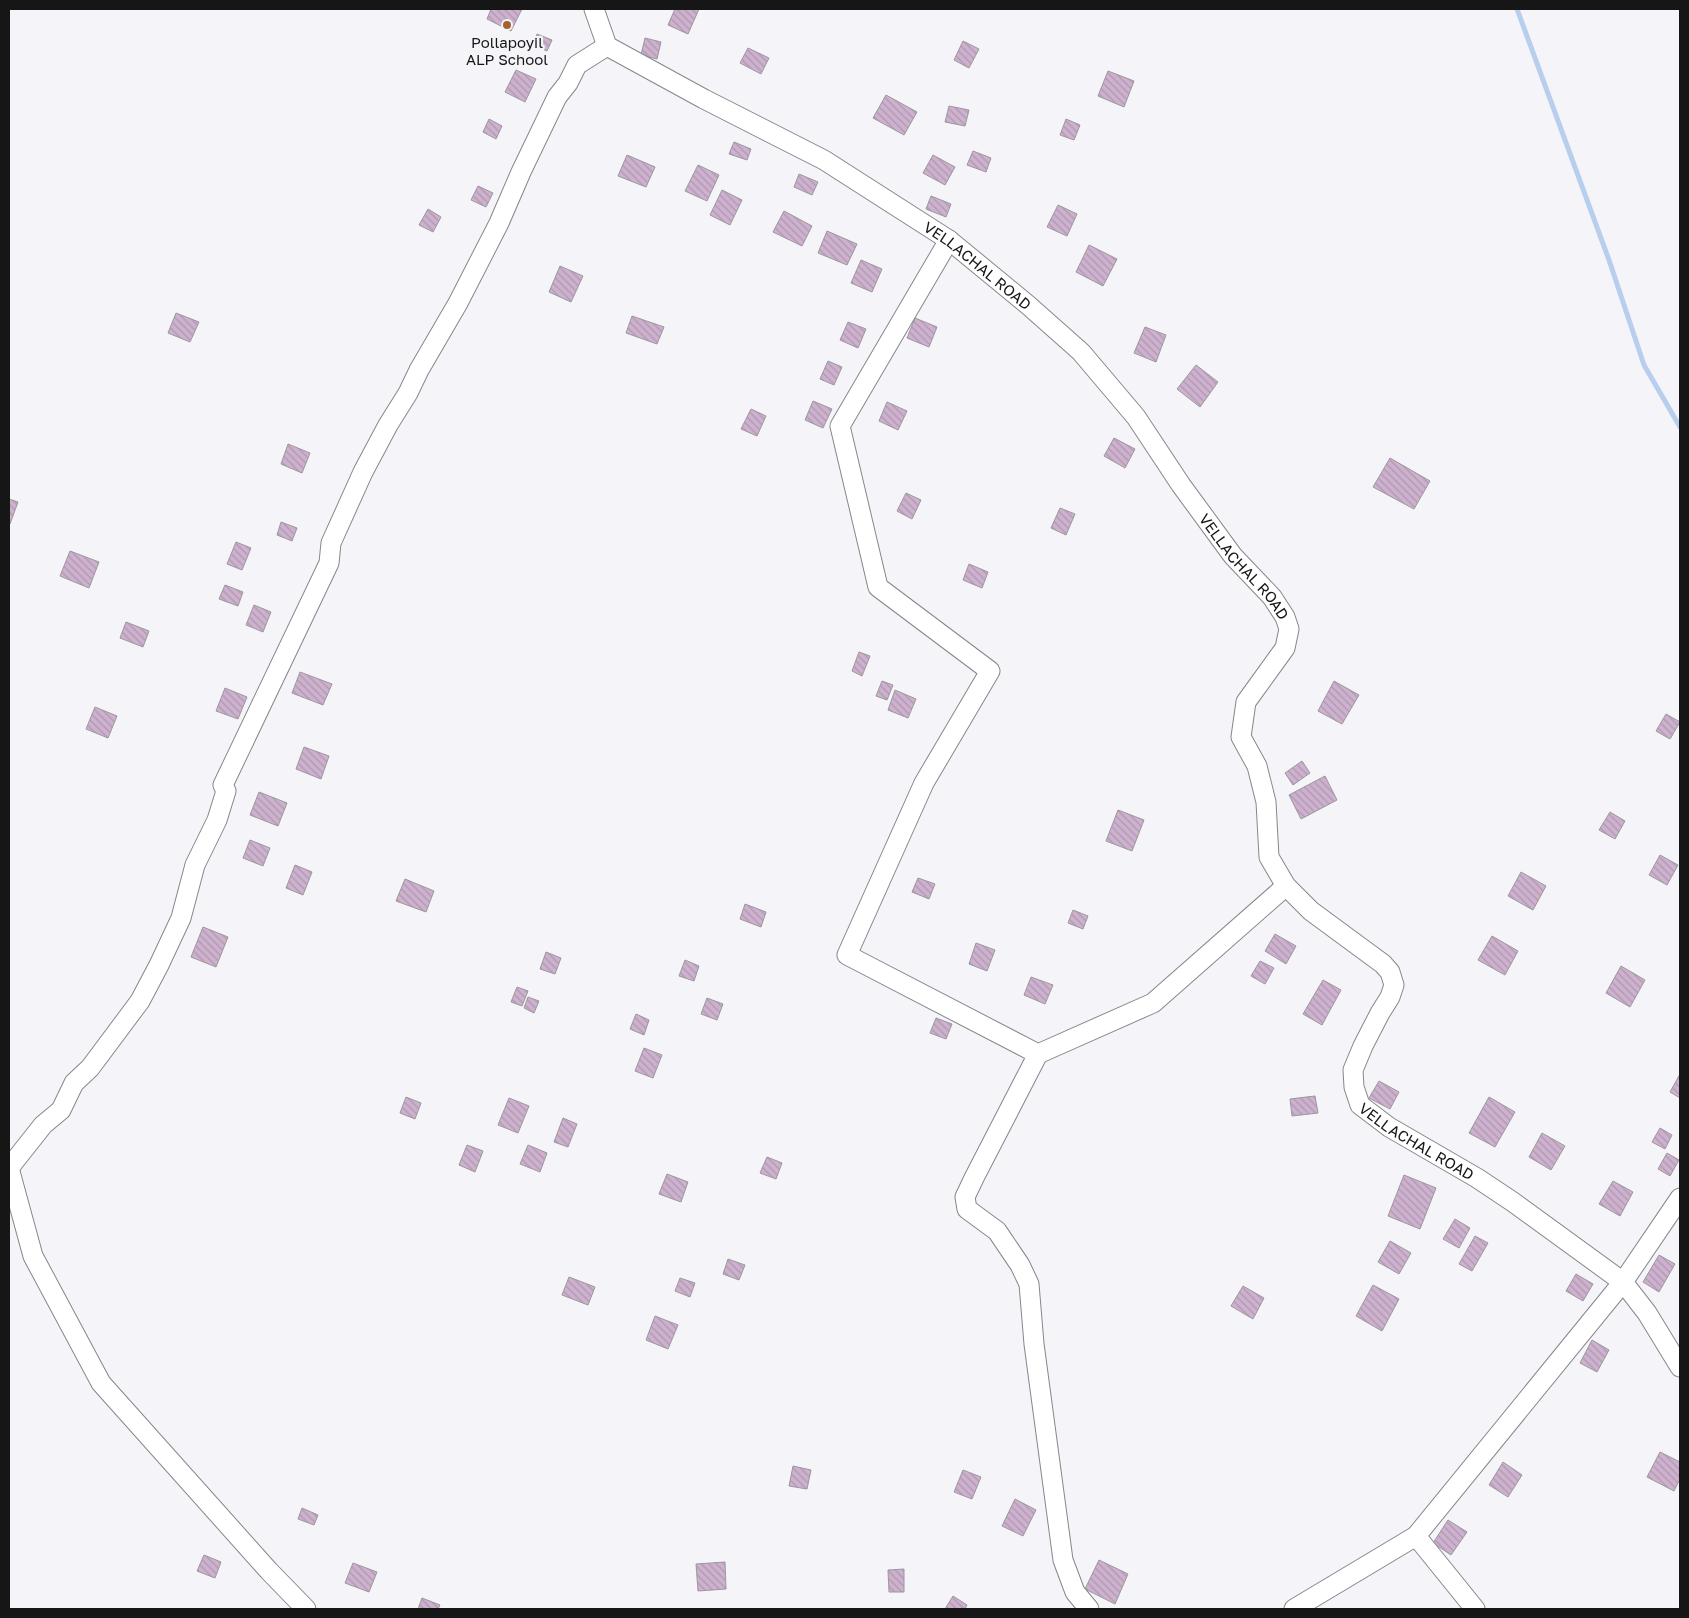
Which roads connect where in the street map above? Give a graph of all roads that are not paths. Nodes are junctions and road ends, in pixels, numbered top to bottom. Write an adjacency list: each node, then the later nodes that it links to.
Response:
1 (594, 9): 2 (street)
2 (607, 46): 3 (street, VELLACHAL ROAD); 6 (street)
3 (949, 240): 4 (street, VELLACHAL ROAD); 5 (street)
4 (1286, 886): 5 (street); 8 (street, VELLACHAL ROAD)
5 (1038, 1054): 12 (street)
6 (9, 1168): 11 (street)
7 (1680, 1198): 8 (street)
8 (1623, 1282): 9 (street, VELLACHAL ROAD); 10 (street)
9 (1680, 1367)
10 (1416, 1536): 13 (street); 14 (street)
11 (306, 1609)
12 (1089, 1609)
13 (1294, 1609)
14 (1475, 1609)

